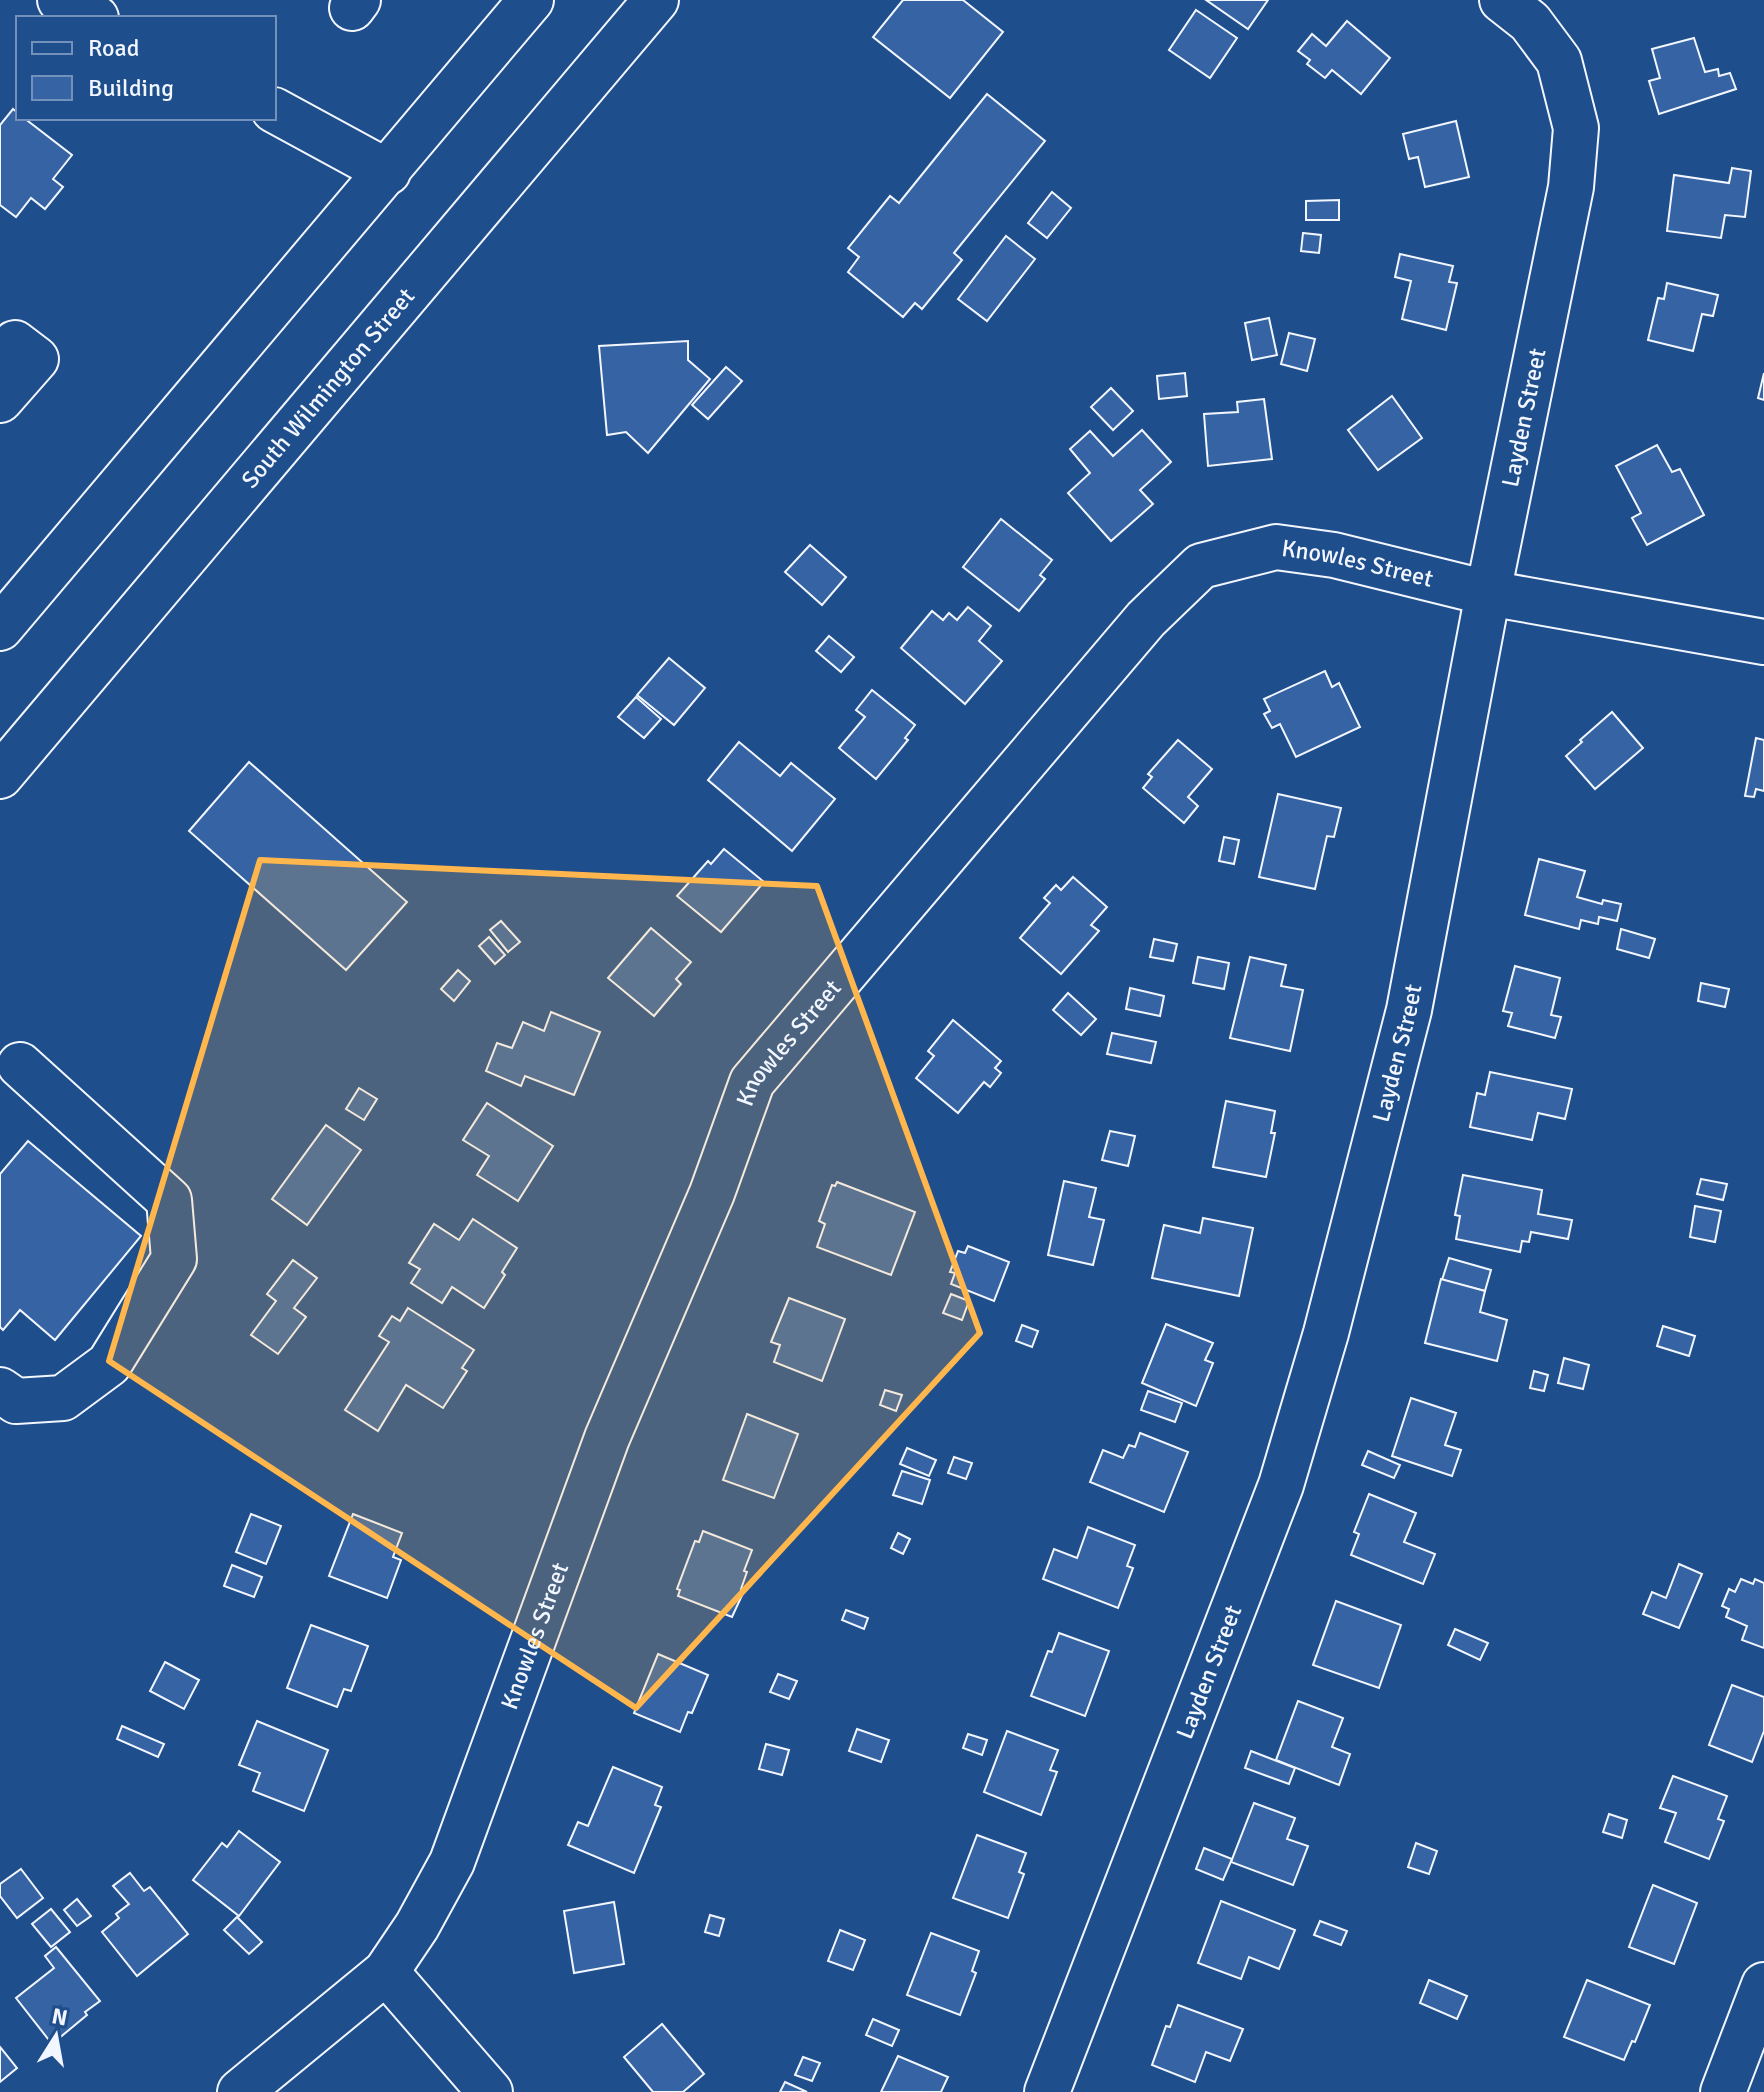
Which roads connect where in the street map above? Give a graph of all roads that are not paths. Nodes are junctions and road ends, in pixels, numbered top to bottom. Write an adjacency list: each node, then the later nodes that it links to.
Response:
1 (60, 0): 5 (street)
2 (530, 0): 7 (street)
3 (656, 0): 13 (street, South Wilmington Street)
4 (1502, 0): 10 (street, Layden Street)
5 (92, 16)
6 (276, 111): 7 (street)
7 (388, 172): 11 (street)
8 (0, 361): 9 (street)
9 (0, 400)
10 (1488, 593): 12 (street, Knowles Street); 16 (street, Knowles Street); 20 (street, Layden Street)
11 (3, 624)
12 (1764, 642)
13 (0, 776)
14 (20, 1065): 15 (street)
15 (0, 1390)
16 (386, 1972): 18 (street, Knowles Street); 19 (street)
17 (1764, 1985): 21 (street)
18 (240, 2092)
19 (490, 2092)
20 (1047, 2092)
21 (1723, 2092)

